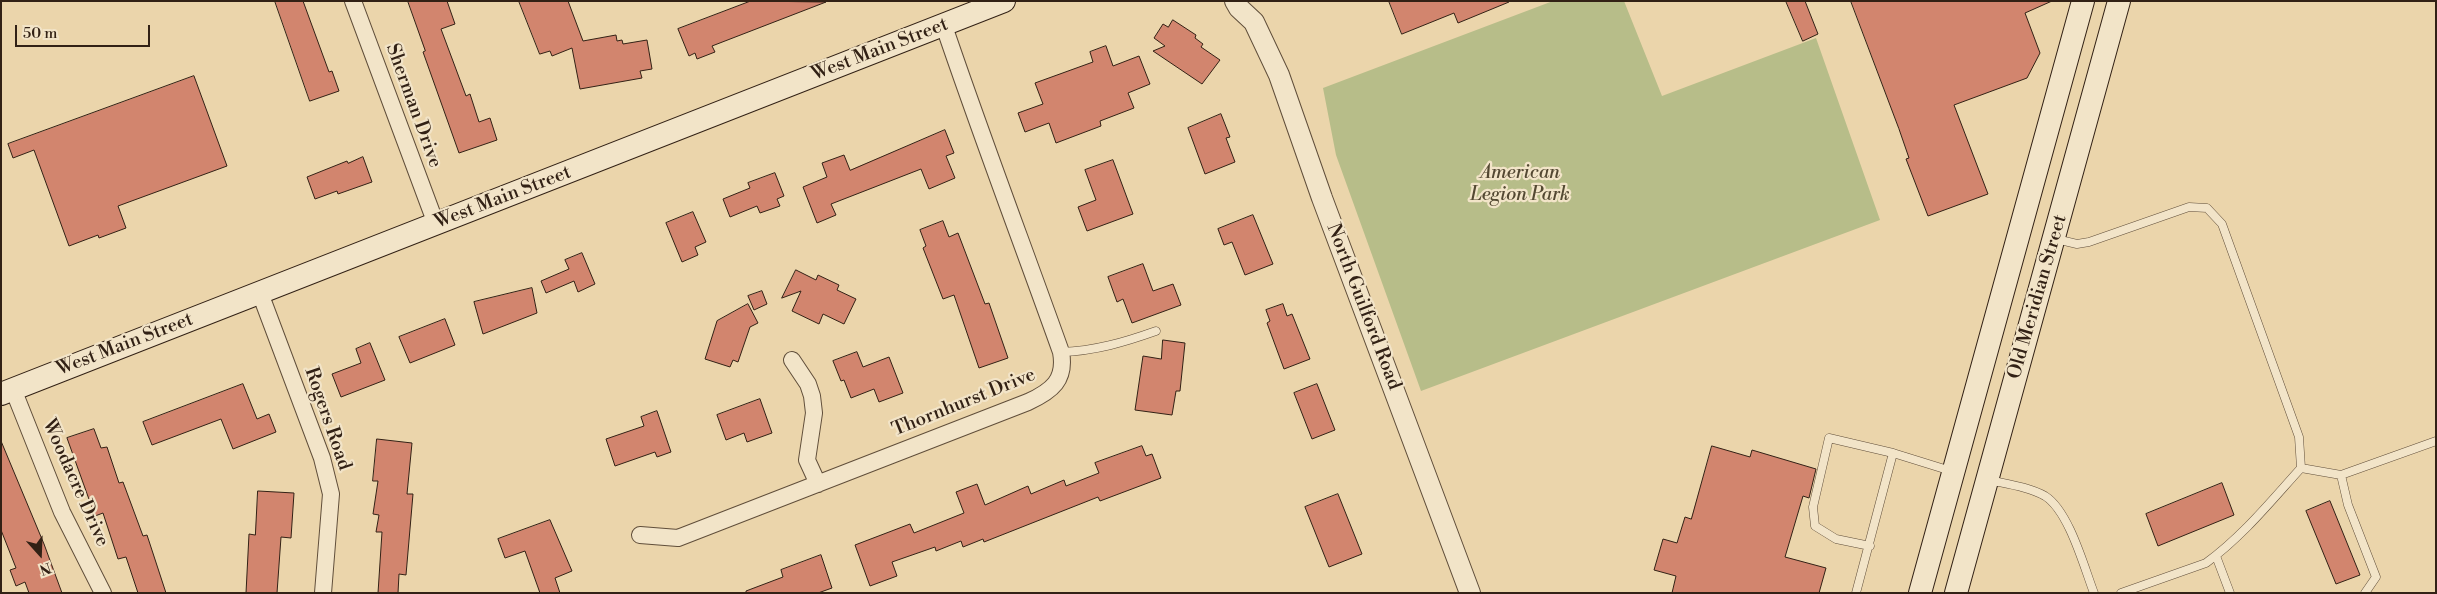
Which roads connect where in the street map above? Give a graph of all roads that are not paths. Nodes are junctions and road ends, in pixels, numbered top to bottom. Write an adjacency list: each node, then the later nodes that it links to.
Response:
1 (353, 1): 9 (street, Sherman Drive)
2 (1004, 1): 8 (main road, West Main Street)
3 (1235, 1): 7 (street, North Guilford Road)
4 (1254, 1): 7 (street, North Guilford Road)
5 (2083, 1): 19 (main road, Old Meridian Street)
6 (2119, 1): 10 (main road, Old Meridian Street)
7 (1254, 22): 28 (street, North Guilford Road)
8 (944, 26): 9 (main road, West Main Street); 13 (street, Thornhurst Drive)
9 (436, 224): 11 (main road, West Main Street)
10 (2054, 238): 18 (lane); 21 (main road, Old Meridian Street)
11 (260, 293): 15 (main road, West Main Street); 27 (street, Rogers Road)
12 (1156, 331): 13 (lane)
13 (1061, 352): 22 (street, Thornhurst Drive)
14 (792, 360): 22 (street)
15 (7, 391): 26 (street, Woodacre Drive)
16 (2436, 442): 20 (lane)
17 (1893, 453): 19 (lane); 24 (lane); 24 (lane)
18 (2301, 468): 20 (lane); 25 (lane)
19 (1953, 472): 21 (main road); 30 (main road, Old Meridian Street)
20 (2341, 475): 35 (lane)
21 (1987, 479): 31 (main road, Old Meridian Street); 32 (lane)
22 (818, 484): 23 (street, Thornhurst Drive)
23 (640, 534)
24 (1870, 546): 29 (lane)
25 (2216, 556): 33 (lane); 34 (lane)
26 (103, 593)
27 (323, 593)
28 (1470, 593)
29 (1856, 593)
30 (1920, 593)
31 (1956, 593)
32 (2094, 593)
33 (2120, 593)
34 (2230, 593)
35 (2365, 593)

